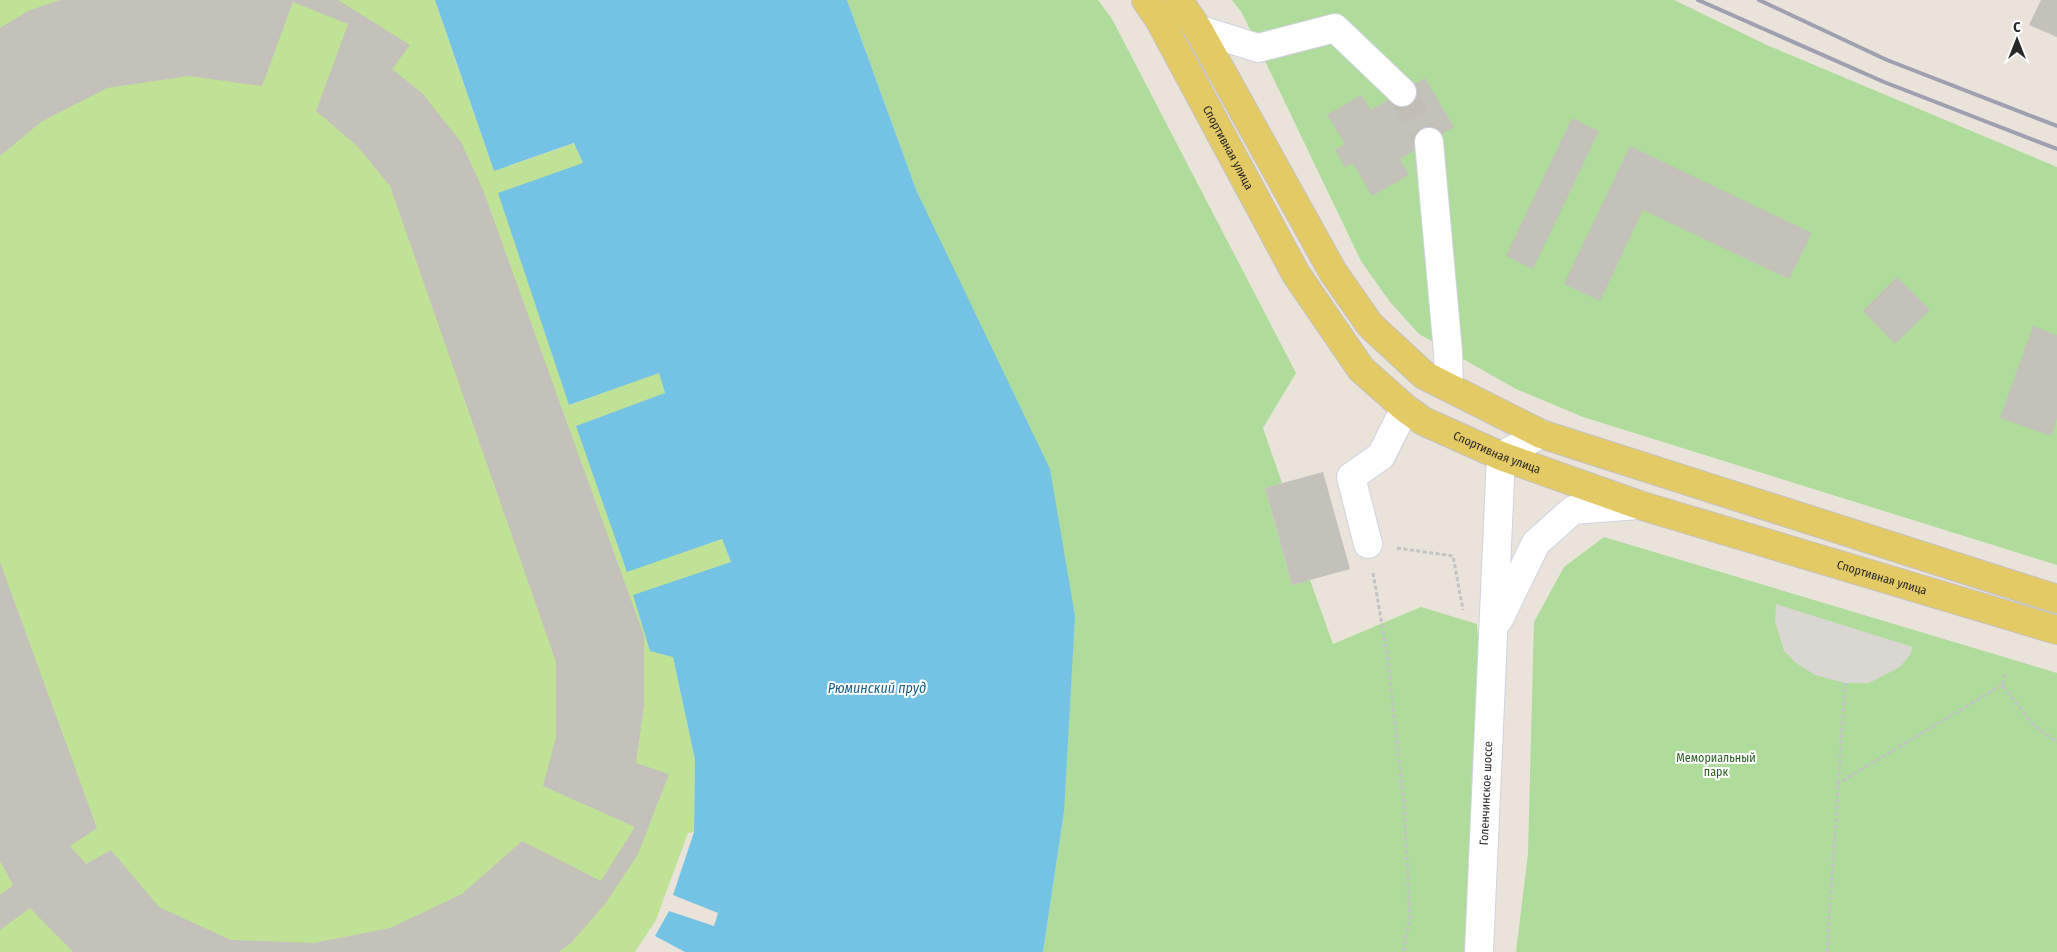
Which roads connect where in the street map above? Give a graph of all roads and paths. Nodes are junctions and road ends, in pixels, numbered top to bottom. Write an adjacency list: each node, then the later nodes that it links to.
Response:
1 (1146, 0): 7 (main road, Спортивная улица)
2 (1178, 0): 3 (main road)
3 (1198, 29): 4 (street); 6 (main road)
4 (1402, 92)
5 (1429, 142): 6 (street)
6 (1449, 387): 8 (main road)
7 (1405, 408): 9 (main road, Спортивная улица); 11 (street)
8 (1541, 434): 9 (street); 12 (main road)
9 (1501, 456): 10 (main road, Спортивная улица); 15 (street, Голенчинское шоссе)
10 (1639, 505): 14 (main road, Спортивная улица); 15 (street, Голенчинское шоссе)
11 (1368, 544): 13 (path); 21 (path)
12 (2057, 599)
13 (1463, 611)
14 (2057, 630)
15 (1493, 634): 22 (street, Голенчинское шоссе)
16 (2005, 674): 18 (path)
17 (1845, 683): 20 (path)
18 (2002, 685): 19 (path); 20 (path)
19 (2057, 742)
20 (1837, 784): 23 (path)
21 (1403, 952)
22 (1479, 952)
23 (1827, 952)

